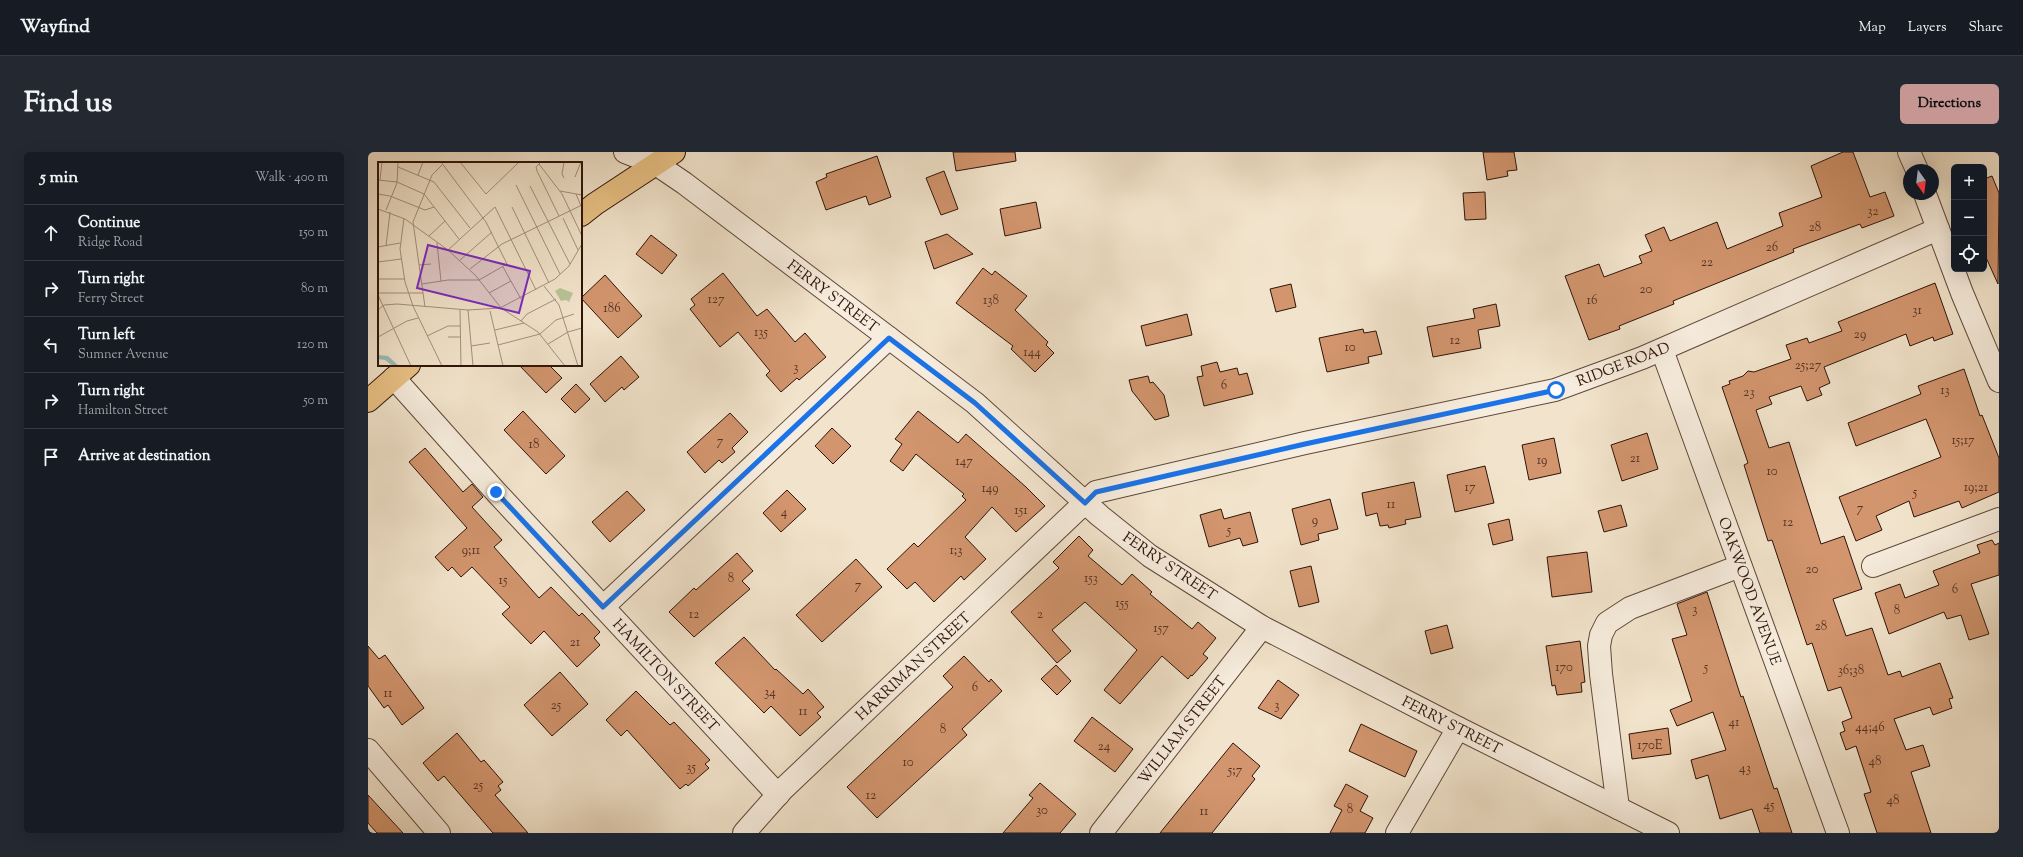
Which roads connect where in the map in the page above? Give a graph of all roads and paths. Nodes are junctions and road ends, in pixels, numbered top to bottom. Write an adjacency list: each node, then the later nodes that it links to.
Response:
1 (625, 152): 4 (street, FERRY STREET)
2 (674, 152): 4 (main road)
3 (1909, 152): 5 (street)
4 (656, 164): 7 (main road); 9 (street, FERRY STREET)
5 (1914, 164)
6 (1928, 200): 8 (street)
7 (582, 214)
8 (1938, 229): 10 (street, RIDGE ROAD); 12 (street)
9 (889, 338): 14 (street, FERRY STREET); 18 (street)
10 (1662, 350): 14 (street, RIDGE ROAD); 16 (street, OAKWOOD AVENUE)
11 (401, 372): 13 (main road); 18 (street, HAMILTON STREET)
12 (1999, 381)
13 (368, 401)
14 (1085, 503): 19 (street, FERRY STREET); 22 (street, HARRIMAN STREET)
15 (1999, 519): 17 (street)
16 (1740, 566): 23 (street); 29 (street, OAKWOOD AVENUE)
17 (1872, 566)
18 (603, 607): 22 (street, HAMILTON STREET)
19 (1262, 627): 20 (street, FERRY STREET); 26 (street, WILLIAM STREET)
20 (1458, 728): 23 (street, FERRY STREET); 27 (street)
21 (368, 750): 24 (street)
22 (778, 794): 25 (street, HARRIMAN STREET)
23 (1618, 808): 28 (street, FERRY STREET)
24 (439, 833)
25 (744, 833)
26 (1102, 833)
27 (1397, 833)
28 (1668, 833)
29 (1838, 833)

